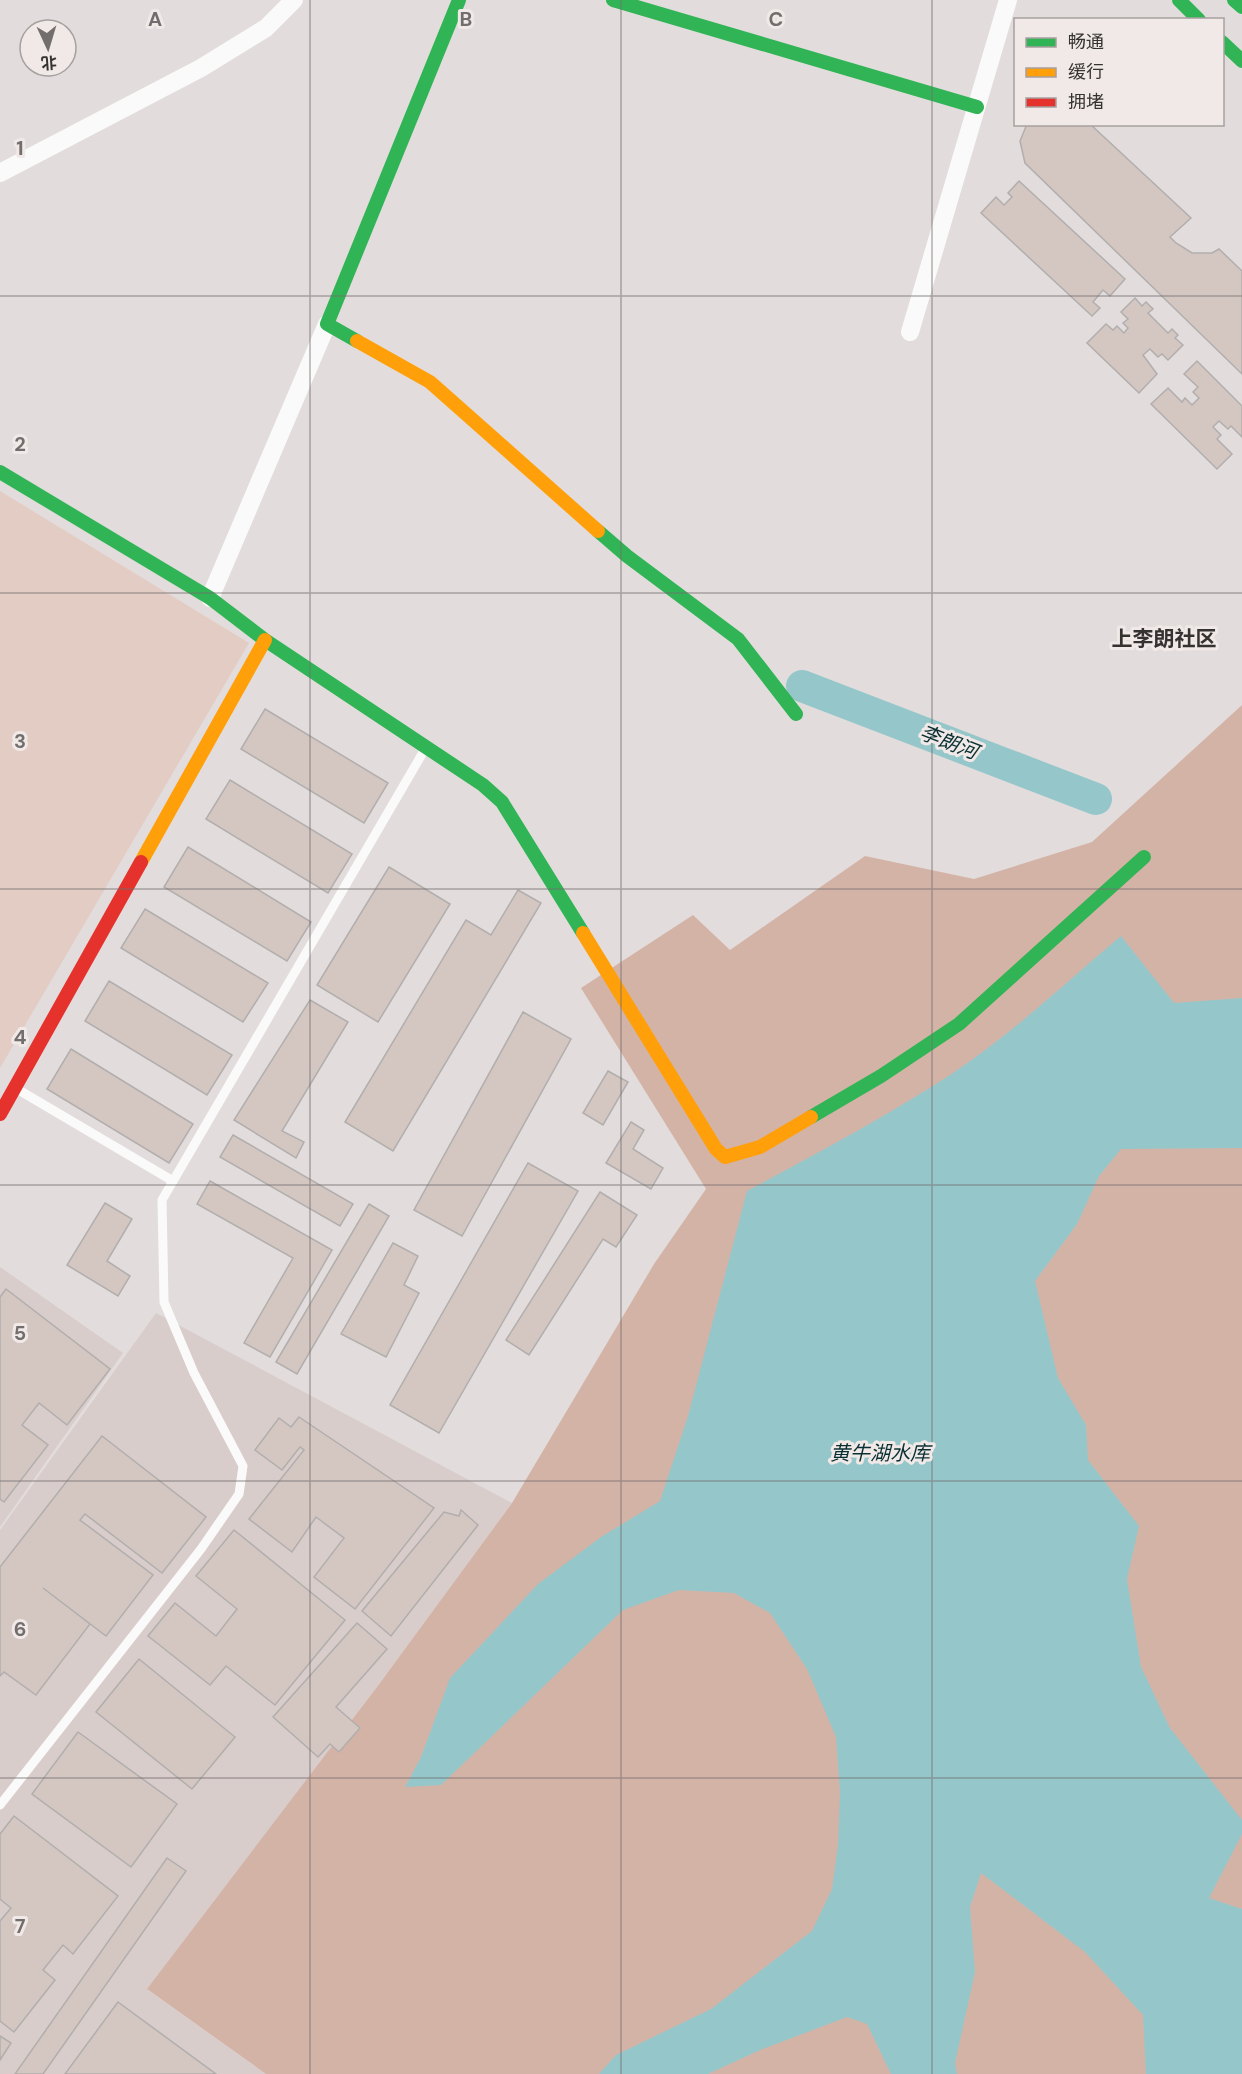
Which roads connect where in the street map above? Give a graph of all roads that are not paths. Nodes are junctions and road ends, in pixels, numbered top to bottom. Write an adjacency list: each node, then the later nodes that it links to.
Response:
1 (294, 0): 12 (street)
2 (459, 0): 13 (street)
3 (613, 0): 11 (street)
4 (1008, 0): 11 (street)
5 (1179, 0): 8 (street)
6 (1234, 0): 7 (street)
7 (1242, 7)
8 (1197, 18)
9 (1224, 44): 10 (street)
10 (1242, 61)
11 (977, 107): 14 (street)
12 (0, 173)
13 (327, 324): 16 (street); 18 (street)
14 (910, 332)
15 (0, 472): 16 (street)
16 (210, 598): 17 (street)
17 (266, 640): 19 (street); 21 (street)
18 (796, 714)
19 (426, 747): 20 (street); 23 (lane)
20 (1144, 857)
21 (15, 1088): 22 (street); 23 (lane)
22 (0, 1114)
23 (173, 1181): 24 (lane)
24 (0, 1805)

